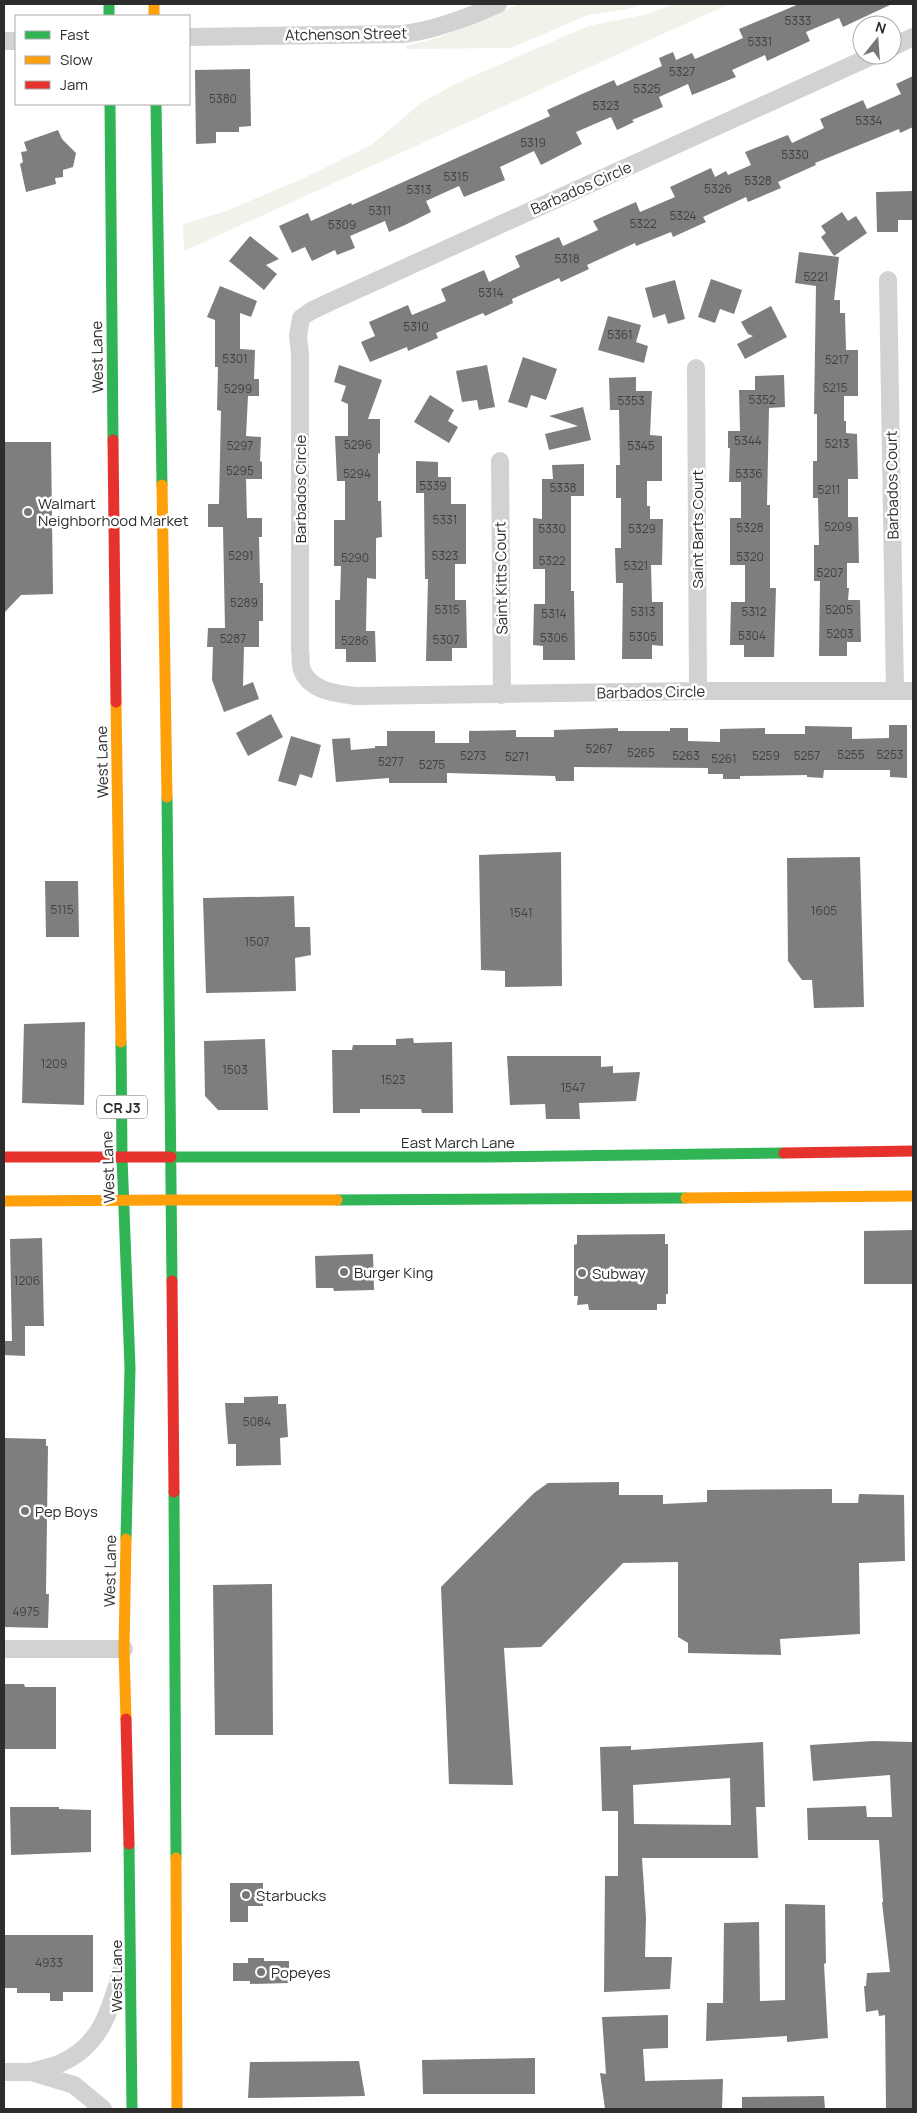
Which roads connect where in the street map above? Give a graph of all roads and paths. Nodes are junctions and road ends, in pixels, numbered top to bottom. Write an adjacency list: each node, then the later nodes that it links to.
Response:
1 (498, 4): 2 (street, Atchenson Street)
2 (190, 36)
3 (852, 65): 12 (street, Barbados Circle)
4 (110, 105): 15 (main road, West Lane / CR J3)
5 (156, 105): 16 (main road)
6 (888, 280): 10 (street, Barbados Court)
7 (696, 368): 9 (street, Saint Barts Court)
8 (500, 461): 12 (street, Saint Kitts Court)
9 (698, 691): 10 (street, Barbados Circle); 12 (street, Barbados Circle)
10 (895, 691): 11 (street, Barbados Circle)
11 (913, 691)
12 (502, 695)
13 (913, 1150): 16 (main road, East March Lane)
14 (4, 1157): 15 (main road, East March Lane)
15 (122, 1157): 16 (main road, East March Lane); 19 (main road, West Lane / CR J3)
16 (170, 1157): 20 (main road)
17 (913, 1196): 20 (main road)
18 (4, 1200): 19 (main road)
19 (124, 1200): 20 (main road); 22 (main road, West Lane / CR J3)
20 (171, 1200): 28 (main road)
21 (4, 1649): 22 (street)
22 (124, 1649): 23 (main road, West Lane / CR J3)
23 (131, 1941): 25 (street); 27 (main road, West Lane / CR J3)
24 (4, 2072): 25 (street)
25 (31, 2072): 26 (street)
26 (103, 2109)
27 (132, 2109)
28 (178, 2109)

